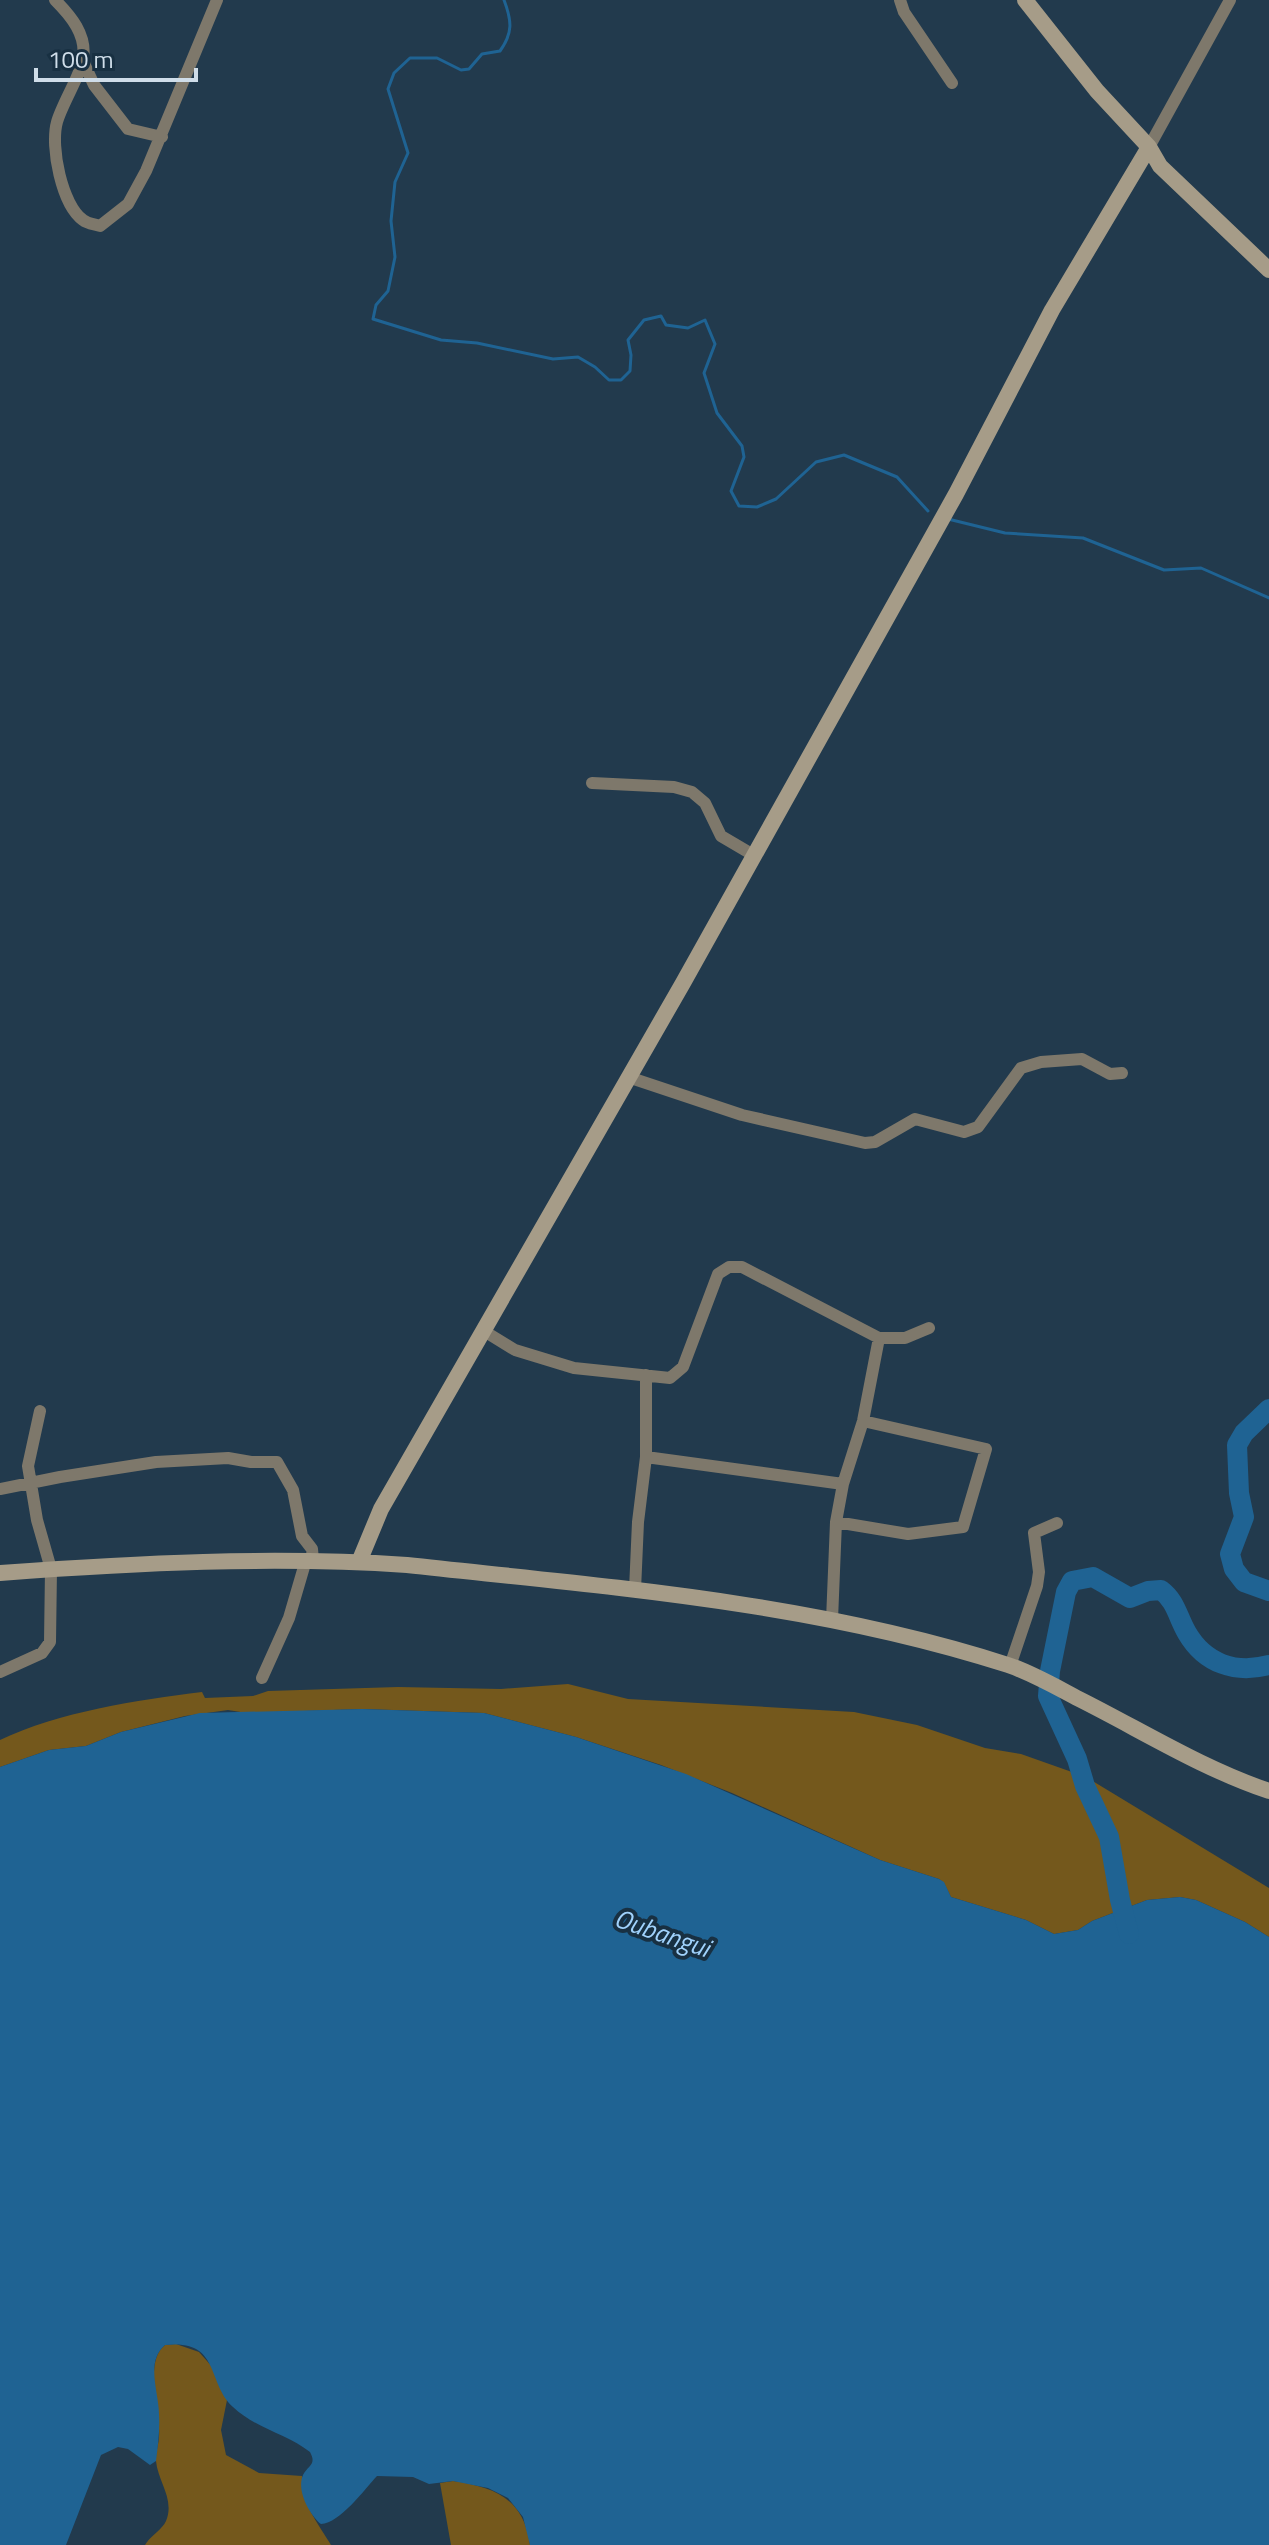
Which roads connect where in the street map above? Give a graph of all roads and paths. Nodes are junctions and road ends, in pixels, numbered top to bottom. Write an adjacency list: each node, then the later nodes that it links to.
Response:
1 (55, 0): 6 (street)
2 (217, 0): 8 (street)
3 (901, 0): 7 (street)
4 (1025, 0): 9 (main road)
5 (1230, 0): 9 (street)
6 (83, 61): 8 (street); 8 (street)
7 (952, 83)
8 (162, 137)
9 (1149, 147): 10 (main road); 12 (main road)
10 (1269, 270)
11 (592, 783): 12 (street)
12 (755, 856): 14 (main road)
13 (1122, 1073): 14 (street)
14 (628, 1077): 16 (main road)
15 (929, 1328): 17 (street)
16 (484, 1331): 18 (street); 28 (main road)
17 (879, 1338): 18 (street); 20 (street)
18 (646, 1375): 21 (street)
19 (40, 1411): 22 (street)
20 (863, 1421): 23 (street); 25 (street)
21 (646, 1457): 23 (street); 31 (street)
22 (30, 1482): 24 (street); 27 (street); 29 (street)
23 (843, 1484): 25 (street)
24 (0, 1489)
25 (836, 1522): 32 (street)
26 (1057, 1523): 33 (street)
27 (310, 1560): 28 (main road); 29 (main road); 35 (street)
28 (359, 1562): 31 (main road)
29 (51, 1569): 30 (main road); 34 (street)
30 (0, 1573)
31 (635, 1590): 32 (main road)
32 (832, 1620): 33 (main road)
33 (1014, 1668): 36 (main road)
34 (0, 1672)
35 (262, 1678)
36 (1251, 1785): 37 (main road); 38 (street)
37 (1269, 1791)
38 (1269, 1799)

